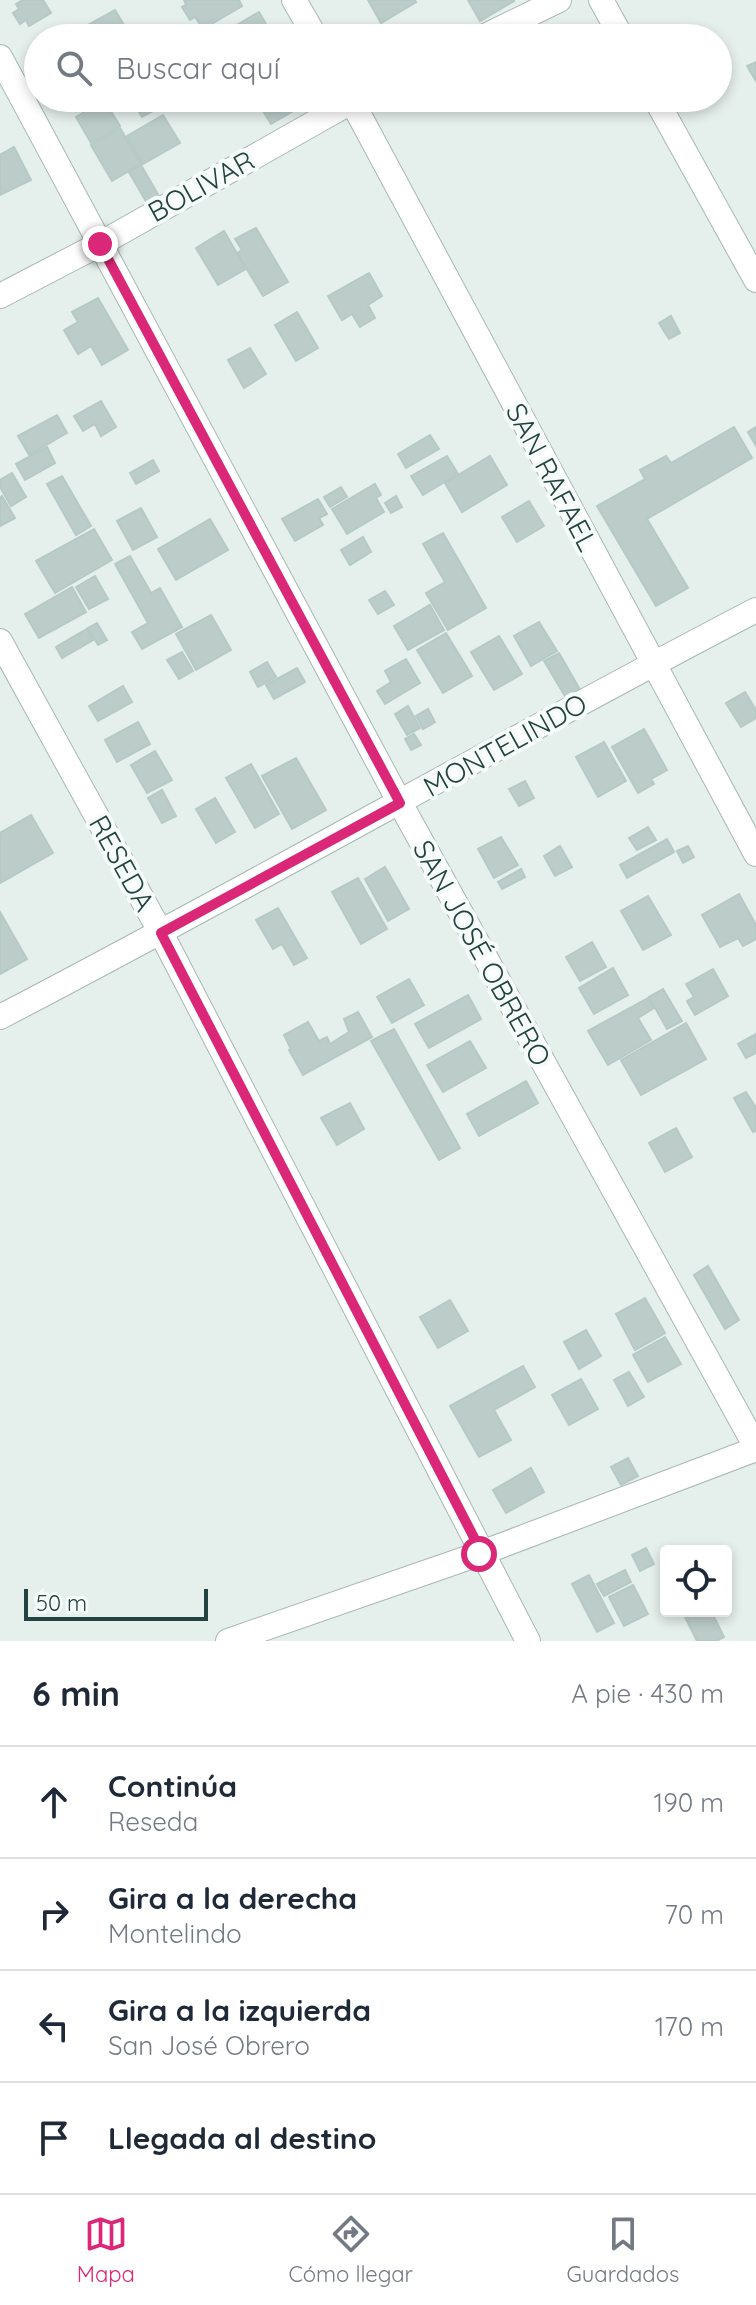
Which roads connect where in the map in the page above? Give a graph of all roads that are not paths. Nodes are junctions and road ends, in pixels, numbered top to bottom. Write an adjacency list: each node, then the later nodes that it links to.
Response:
1 (294, 0): 4 (street)
2 (559, 0): 5 (street)
3 (601, 0): 6 (street)
4 (308, 24)
5 (510, 24)
6 (614, 24)
7 (0, 57): 8 (street, SAN JOSÉ OBRERO)
8 (24, 102)
9 (29, 112): 13 (street, SAN JOSÉ OBRERO)
10 (331, 112): 13 (street, BOLIVAR)
11 (361, 112): 18 (street, SAN RAFAEL)
12 (663, 112): 14 (street)
13 (100, 244): 15 (street, BOLIVAR); 19 (street, SAN JOSÉ OBRERO)
14 (756, 280)
15 (0, 296)
16 (756, 610): 18 (street, MONTELINDO)
17 (0, 641): 21 (street, RESEDA)
18 (652, 664): 19 (street, MONTELINDO); 20 (street, SAN RAFAEL)
19 (400, 803): 21 (street, MONTELINDO); 23 (street, SAN JOSÉ OBRERO)
20 (756, 854)
21 (161, 933): 22 (street, MONTELINDO); 24 (street, RESEDA)
22 (0, 1017)
23 (756, 1448): 24 (street)
24 (482, 1553): 25 (street); 26 (street, RESEDA)
25 (228, 1641)
26 (528, 1641)

